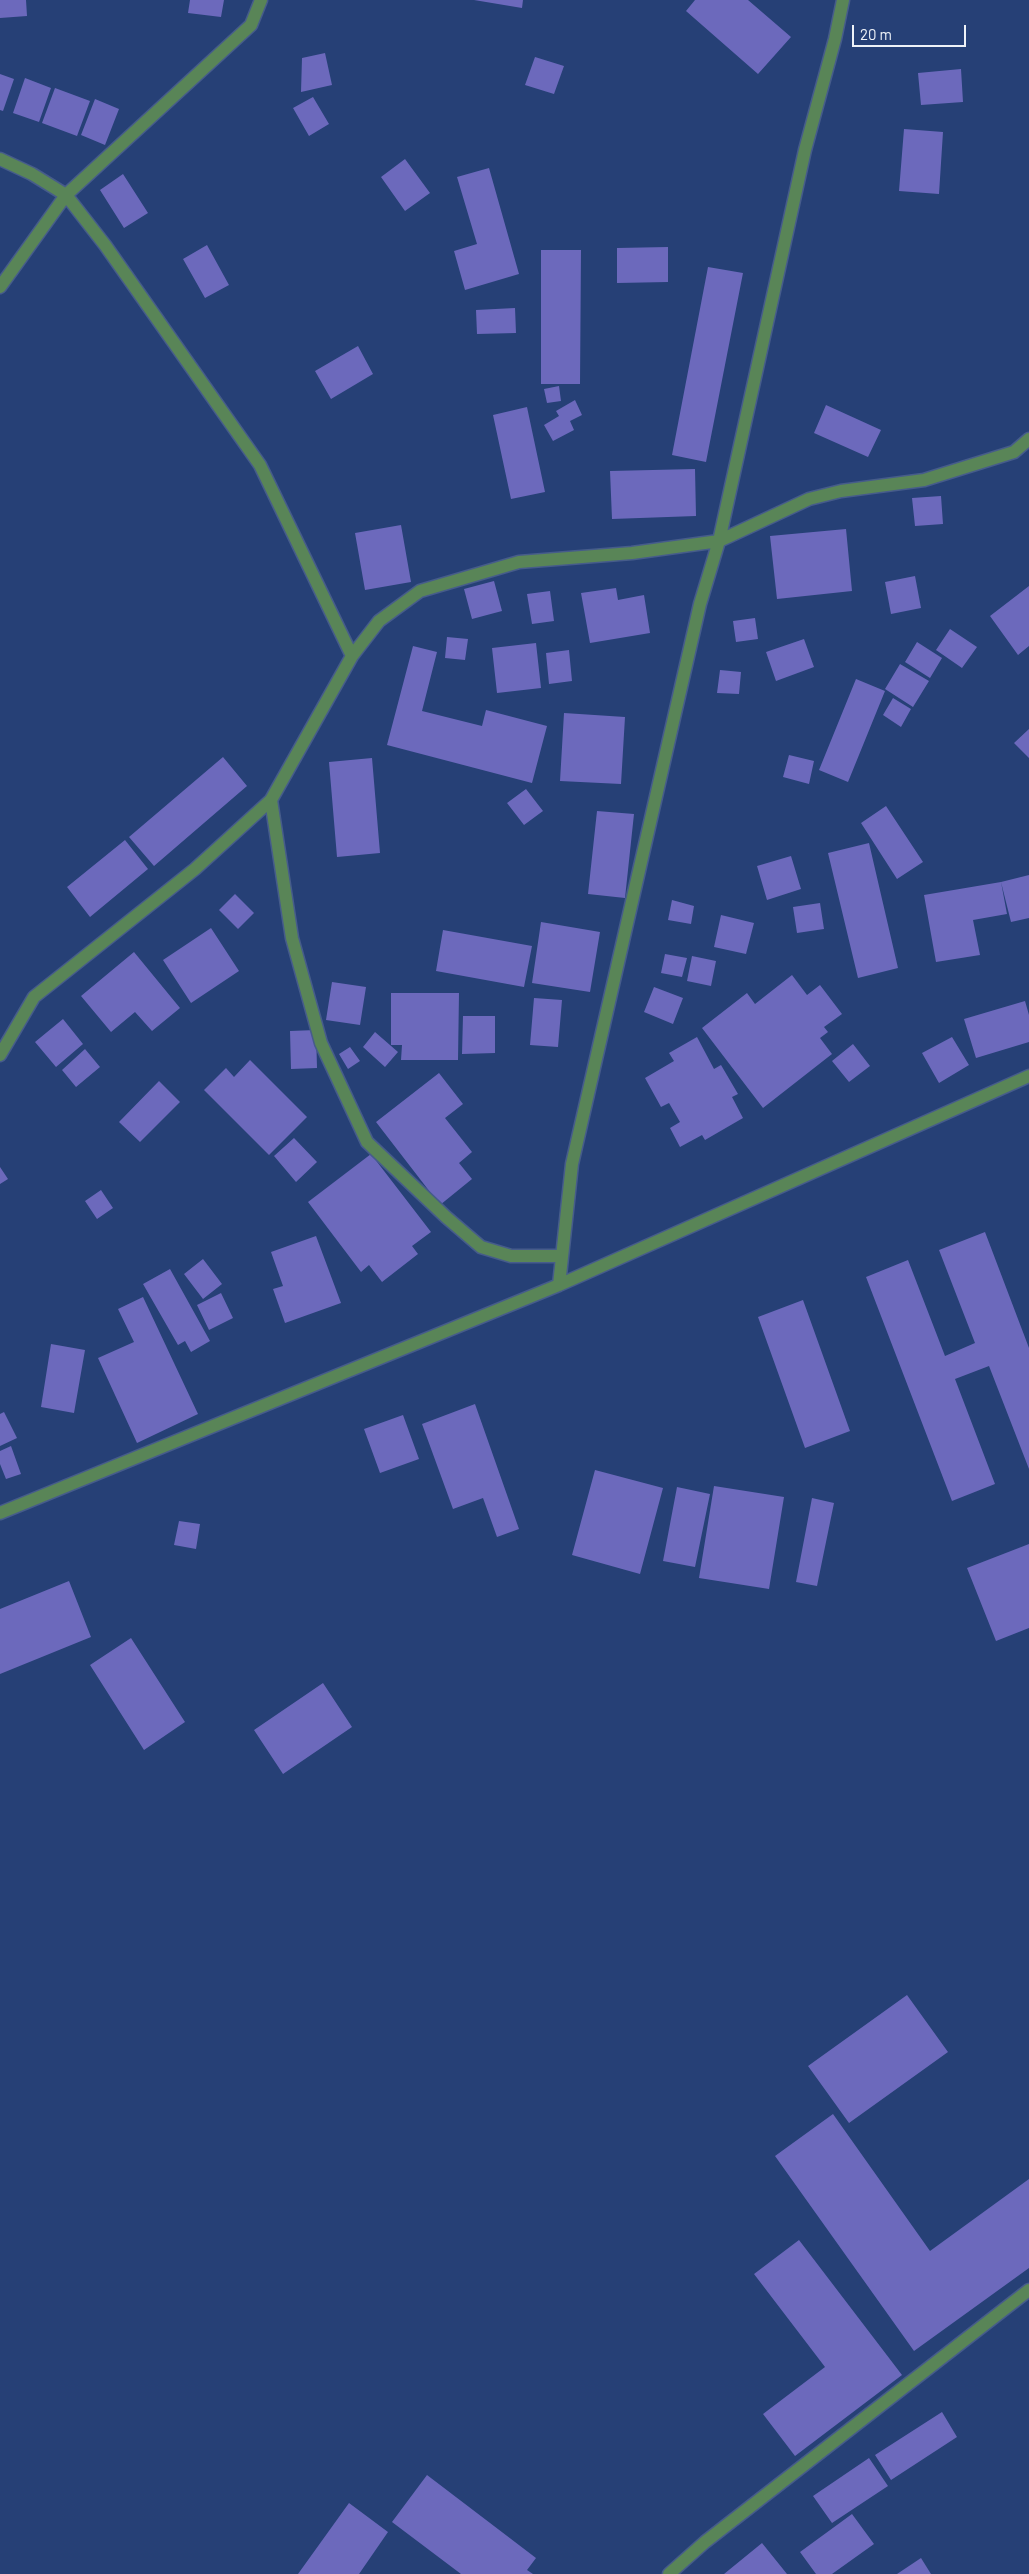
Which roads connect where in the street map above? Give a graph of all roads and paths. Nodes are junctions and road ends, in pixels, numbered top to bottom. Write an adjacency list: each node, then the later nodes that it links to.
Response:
1 (261, 0): 4 (street)
2 (843, 0): 7 (street)
3 (0, 159): 4 (street)
4 (66, 195): 5 (street); 8 (street)
5 (0, 287)
6 (1029, 439): 7 (street)
7 (719, 541): 8 (street); 12 (street)
8 (352, 656): 9 (street)
9 (271, 800): 10 (street); 12 (street)
10 (0, 1055)
11 (1029, 1076): 13 (street)
12 (562, 1256): 13 (street)
13 (559, 1285): 14 (street)
14 (0, 1513)
15 (1029, 2290): 16 (street)
16 (669, 2574)

